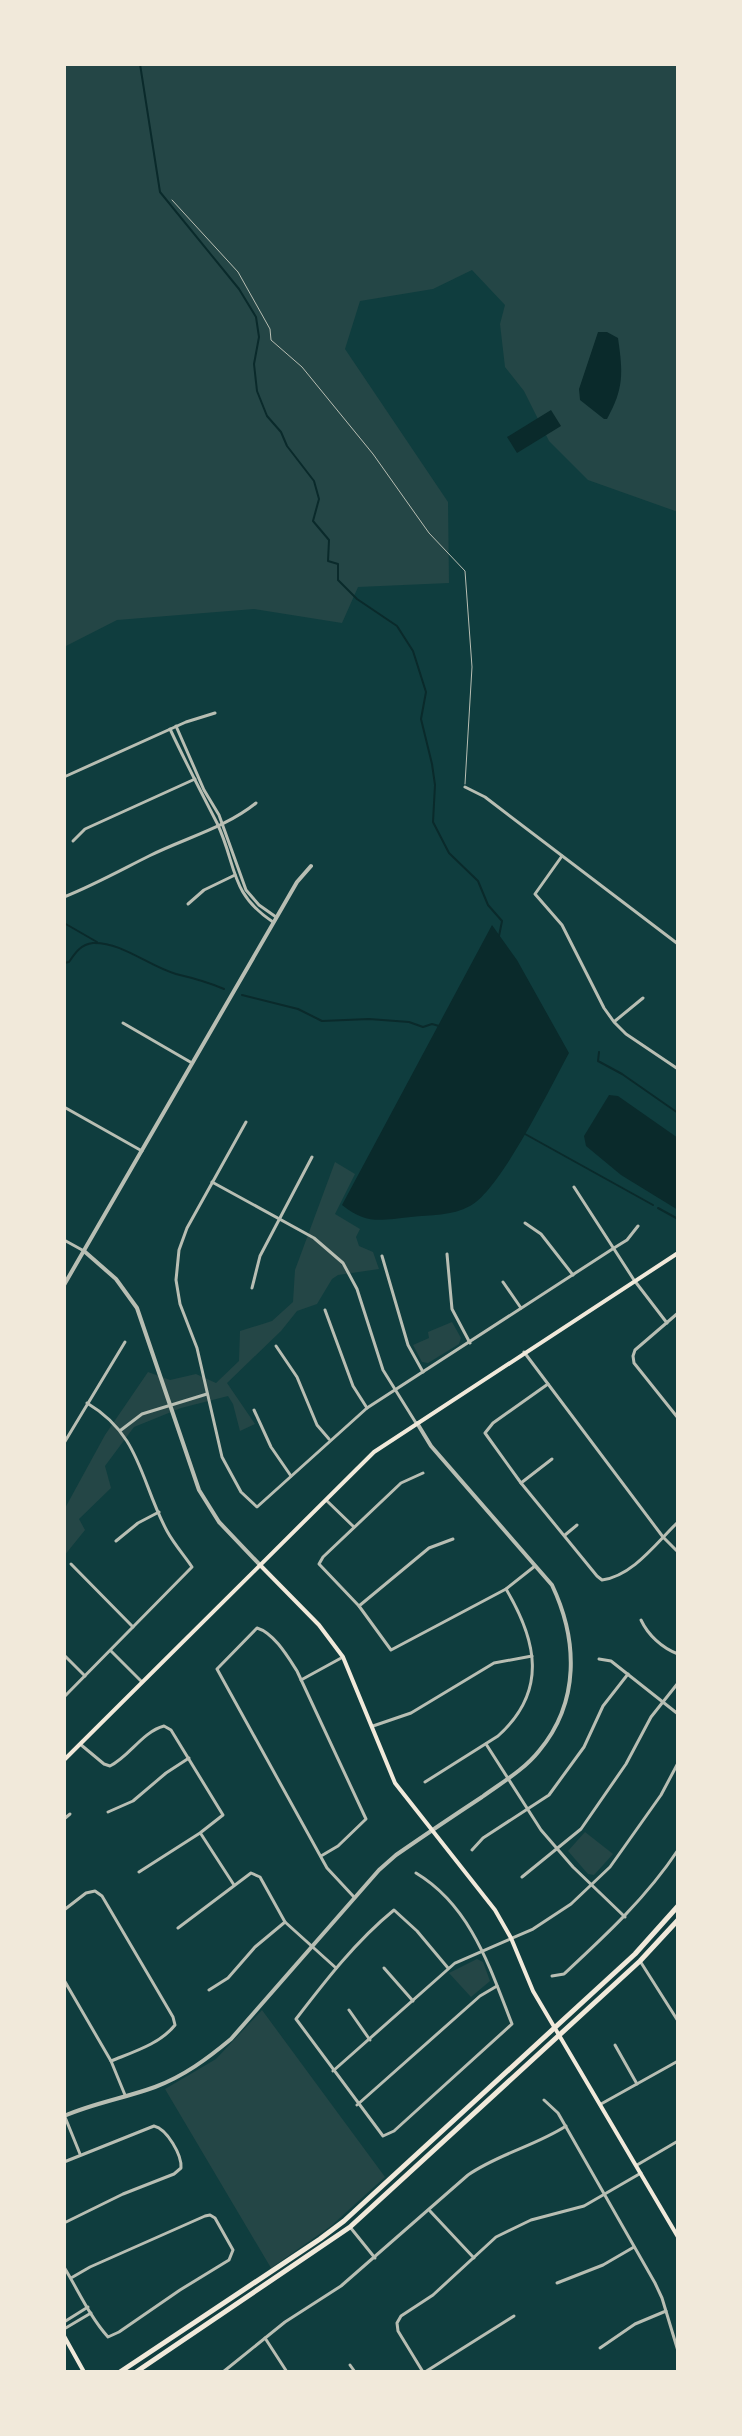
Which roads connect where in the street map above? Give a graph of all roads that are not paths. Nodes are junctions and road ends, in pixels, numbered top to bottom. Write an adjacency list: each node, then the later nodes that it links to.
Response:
1 (172, 200): 7 (lane)
2 (215, 713): 3 (street)
3 (176, 726): 4 (street); 6 (street)
4 (170, 729): 5 (street); 6 (street)
5 (64, 777)
6 (196, 778): 9 (street); 10 (street)
7 (465, 787): 11 (street)
8 (256, 803): 9 (street)
9 (220, 825): 13 (street); 14 (street)
10 (73, 841)
11 (562, 856): 17 (street); 19 (street)
12 (311, 866): 16 (street)
13 (237, 875): 15 (street); 16 (street)
14 (64, 897)
15 (188, 904)
16 (275, 919): 21 (street)
17 (678, 944)
18 (643, 998): 19 (street)
19 (614, 1022): 22 (street)
20 (123, 1023): 21 (street)
21 (192, 1063): 25 (street)
22 (678, 1069)
23 (64, 1107): 25 (street)
24 (246, 1122): 27 (street)
25 (142, 1151): 34 (street)
26 (312, 1157): 29 (street)
27 (212, 1182): 29 (street); 54 (street)
28 (574, 1187): 33 (street)
29 (279, 1219): 42 (street); 53 (street)
30 (525, 1223): 38 (street)
31 (638, 1226): 33 (street)
32 (64, 1240): 34 (street)
33 (614, 1248): 38 (street); 39 (street)
34 (84, 1251): 41 (street); 56 (street)
35 (678, 1253): 39 (main road)
36 (447, 1254): 48 (street)
37 (382, 1256): 51 (street)
38 (573, 1275): 43 (street)
39 (634, 1280): 46 (street); 50 (main road)
40 (503, 1282): 43 (street)
41 (64, 1285)
42 (252, 1288)
43 (522, 1309): 48 (street)
44 (325, 1310): 57 (street)
45 (678, 1313): 46 (street)
46 (667, 1323): 59 (street)
47 (125, 1342): 55 (street)
48 (470, 1343): 51 (street)
49 (276, 1346): 62 (street)
50 (524, 1352): 52 (street); 60 (main road)
51 (423, 1373): 53 (street)
52 (548, 1384): 67 (street); 74 (street)
53 (396, 1390): 57 (street); 60 (street)
54 (207, 1394): 56 (street); 66 (street)
55 (87, 1403): 61 (street); 63 (street)
56 (171, 1405): 61 (street); 79 (street)
57 (367, 1408): 62 (street)
58 (254, 1410): 66 (street)
59 (678, 1418)
60 (417, 1423): 68 (main road); 80 (street)
61 (121, 1430): 69 (street)
62 (330, 1440): 66 (street)
63 (64, 1443)
64 (552, 1459): 67 (street)
65 (423, 1473): 72 (street)
66 (291, 1476)
67 (521, 1483): 73 (street)
68 (326, 1500): 72 (street); 79 (main road)
69 (159, 1512): 76 (street); 84 (street)
70 (678, 1522): 74 (street)
71 (577, 1525): 73 (street)
72 (354, 1527): 82 (street)
73 (564, 1535): 74 (street)
74 (663, 1537): 77 (street)
75 (453, 1539): 82 (street)
76 (116, 1541)
77 (678, 1552)
78 (71, 1564): 84 (street)
79 (260, 1565): 89 (main road); 94 (main road)
80 (535, 1566): 81 (street); 105 (street)
81 (506, 1589): 82 (street); 88 (street)
82 (359, 1606)
83 (641, 1620): 86 (street)
84 (133, 1627): 85 (street)
85 (110, 1651): 92 (street); 94 (street)
86 (678, 1654)
87 (64, 1655): 92 (street)
88 (532, 1656): 99 (street); 101 (street)
89 (343, 1657): 93 (street); 99 (main road)
90 (599, 1659): 91 (street)
91 (628, 1674): 97 (street); 107 (street)
92 (85, 1676): 96 (street)
93 (301, 1680): 116 (street); 116 (street)
94 (142, 1682): 100 (main road)
95 (678, 1683): 97 (street)
96 (64, 1697)
97 (663, 1702): 98 (street); 113 (street)
98 (678, 1714)
99 (372, 1726): 111 (main road)
100 (80, 1744): 102 (street); 103 (main road)
101 (486, 1744): 105 (street); 106 (street)
102 (189, 1758): 108 (street); 112 (street)
103 (64, 1760)
104 (678, 1763): 121 (street)
105 (509, 1778): 107 (street); 111 (street)
106 (425, 1782)
107 (528, 1811): 113 (street); 114 (street)
108 (108, 1812)
109 (70, 1814): 110 (street)
110 (64, 1819)
111 (431, 1831): 122 (street); 129 (main road)
112 (200, 1833): 117 (street); 120 (street)
113 (557, 1849): 119 (street); 121 (street)
114 (472, 1850)
115 (678, 1850): 125 (street)
116 (321, 1856): 122 (street)
117 (139, 1872)
118 (416, 1873): 131 (street)
119 (522, 1877)
120 (234, 1885): 127 (street); 128 (street)
121 (591, 1885): 125 (street); 129 (street)
122 (354, 1897): 130 (street)
123 (678, 1906): 143 (main road)
124 (64, 1910): 147 (street)
125 (625, 1917): 136 (street)
126 (678, 1920): 132 (main road)
127 (285, 1922): 130 (street); 139 (street)
128 (178, 1928)
129 (511, 1938): 131 (street); 143 (main road)
130 (311, 1947): 133 (street); 151 (street)
131 (484, 1951): 135 (street); 138 (street)
132 (640, 1961): 142 (street); 144 (main road)
133 (336, 1968): 135 (street); 149 (street)
134 (384, 1968): 140 (street)
135 (448, 1968): 140 (street)
136 (552, 1976)
137 (64, 1980): 147 (street)
138 (497, 1986): 153 (street); 153 (street)
139 (209, 1990)
140 (413, 2001): 145 (street)
141 (349, 2010): 145 (street)
142 (678, 2021)
143 (554, 2029): 144 (main road); 185 (main road)
144 (558, 2036): 154 (main road); 165 (main road)
145 (370, 2040): 149 (street)
146 (615, 2045): 150 (street)
147 (111, 2061): 151 (street)
148 (678, 2061): 150 (street)
149 (333, 2071): 153 (street)
150 (637, 2084): 154 (street)
151 (125, 2095): 155 (street)
152 (544, 2100): 156 (street)
153 (357, 2105)
154 (600, 2105): 160 (main road)
155 (64, 2116): 158 (street)
156 (566, 2126): 162 (street); 163 (street)
157 (678, 2141): 160 (street)
158 (80, 2154): 159 (street); 164 (street)
159 (64, 2162)
160 (636, 2166): 161 (main road)
161 (641, 2173): 162 (street); 166 (main road)
162 (603, 2194): 167 (street); 169 (street)
163 (429, 2210): 168 (street); 169 (street)
164 (64, 2223)
165 (350, 2227): 168 (street); 186 (main road)
166 (678, 2237)
167 (634, 2247): 172 (street); 174 (street)
168 (375, 2258): 180 (street)
169 (474, 2258): 190 (street)
170 (64, 2267): 171 (street)
171 (71, 2278): 173 (street); 175 (street)
172 (557, 2283)
173 (88, 2307): 175 (street); 177 (street)
174 (666, 2311): 181 (street); 182 (street)
175 (91, 2313): 178 (street)
176 (514, 2316): 190 (street)
177 (64, 2322)
178 (64, 2329)
179 (64, 2336): 184 (main road)
180 (264, 2338): 187 (street); 188 (street)
181 (600, 2348)
182 (678, 2351)
183 (350, 2365): 189 (street)
184 (84, 2372)
185 (120, 2372)
186 (136, 2372)
187 (223, 2372)
188 (287, 2372)
189 (355, 2372)
190 (424, 2372)

